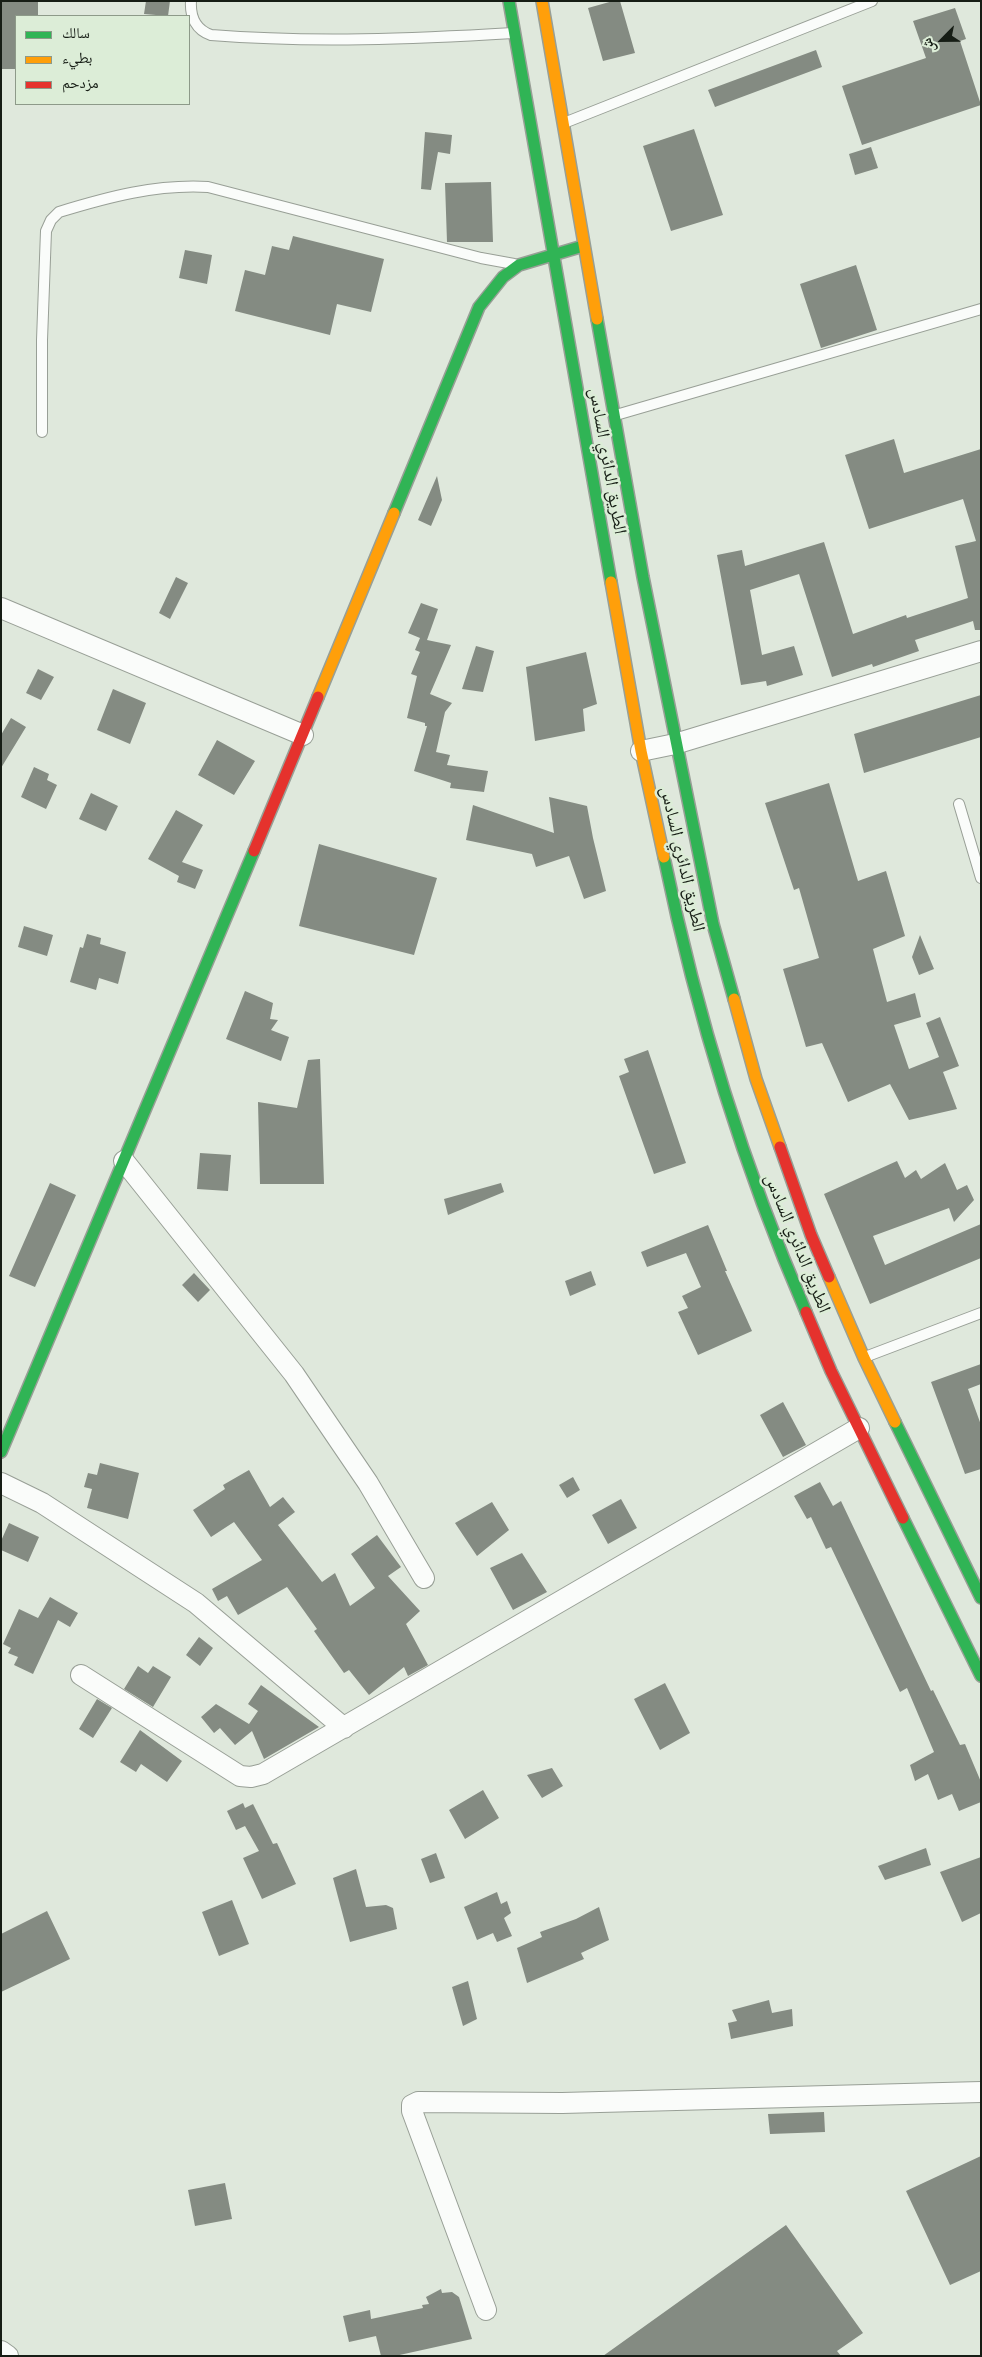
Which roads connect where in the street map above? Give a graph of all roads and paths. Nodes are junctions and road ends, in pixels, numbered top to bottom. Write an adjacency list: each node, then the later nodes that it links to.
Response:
1 (191, 1): 5 (lane)
2 (509, 1): 5 (main road, الطريق الدائري السادس)
3 (542, 1): 6 (main road, الطريق الدائري السادس)
4 (872, 1): 6 (lane)
5 (514, 32): 8 (main road, الطريق الدائري السادس)
6 (563, 124): 7 (main road, الطريق الدائري السادس)
7 (583, 246): 8 (main road); 11 (main road, الطريق الدائري السادس)
8 (553, 255): 9 (main road); 17 (main road, الطريق الدائري السادس)
9 (520, 265): 12 (lane); 15 (main road)
10 (981, 309): 11 (lane)
11 (615, 415): 16 (main road, الطريق الدائري السادس)
12 (42, 432)
13 (1, 608): 15 (street)
14 (981, 651): 16 (street)
15 (303, 735): 20 (main road)
16 (675, 744): 17 (street); 22 (main road, الطريق الدائري السادس)
17 (641, 751): 23 (main road, الطريق الدائري السادس)
18 (959, 804): 19 (lane)
19 (981, 878)
20 (124, 1161): 24 (main road); 26 (street)
21 (981, 1313): 22 (lane)
22 (860, 1359): 27 (main road, الطريق الدائري السادس)
23 (859, 1428): 29 (main road, الطريق الدائري السادس); 30 (street)
24 (1, 1452)
25 (1, 1483): 30 (street)
26 (424, 1578)
27 (981, 1598)
28 (81, 1674): 30 (street)
29 (981, 1676)
30 (344, 1728)
31 (981, 2092): 32 (street)
32 (486, 2310)
33 (1, 2351): 34 (street)
34 (8, 2356)

